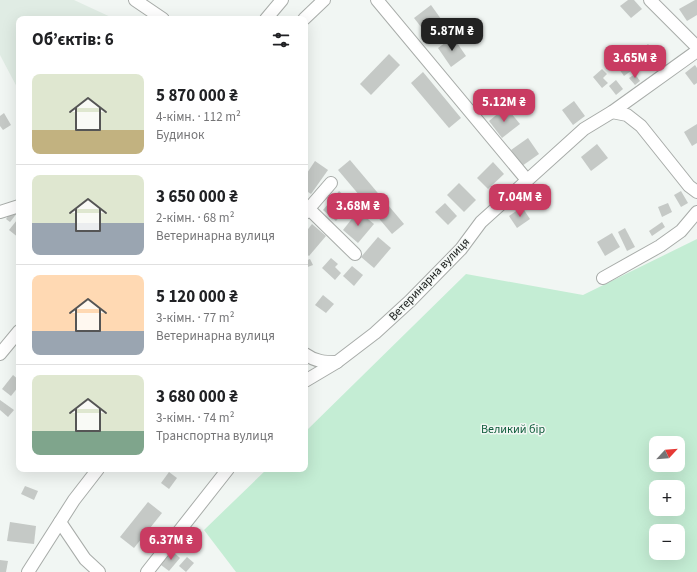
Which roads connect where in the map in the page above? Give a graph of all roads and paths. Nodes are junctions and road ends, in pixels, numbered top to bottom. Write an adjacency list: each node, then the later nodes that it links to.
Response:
1 (135, 0): 6 (street)
2 (282, 0): 7 (street)
3 (324, 0): 8 (street)
4 (377, 0): 12 (street)
5 (650, 0): 9 (street)
6 (159, 16)
7 (269, 16)
8 (307, 16)
9 (697, 47)
10 (697, 51): 11 (street, Ветеринарна вулиця)
11 (612, 112): 12 (street, Ветеринарна вулиця); 14 (street)
12 (527, 180): 25 (street, Ветеринарна вулиця)
13 (331, 183): 16 (street)
14 (697, 192)
15 (16, 207): 17 (street)
16 (308, 210)
17 (0, 212)
18 (308, 212): 20 (street)
19 (697, 212): 21 (street)
20 (355, 254)
21 (603, 278)
22 (16, 335): 23 (street)
23 (0, 354)
24 (308, 356): 25 (street)
25 (337, 362): 26 (street, Ветеринарна вулиця)
26 (308, 379)
27 (96, 472): 29 (street)
28 (226, 472): 32 (street)
29 (60, 522): 30 (street); 31 (street)
30 (28, 572)
31 (99, 572)
32 (147, 572)

